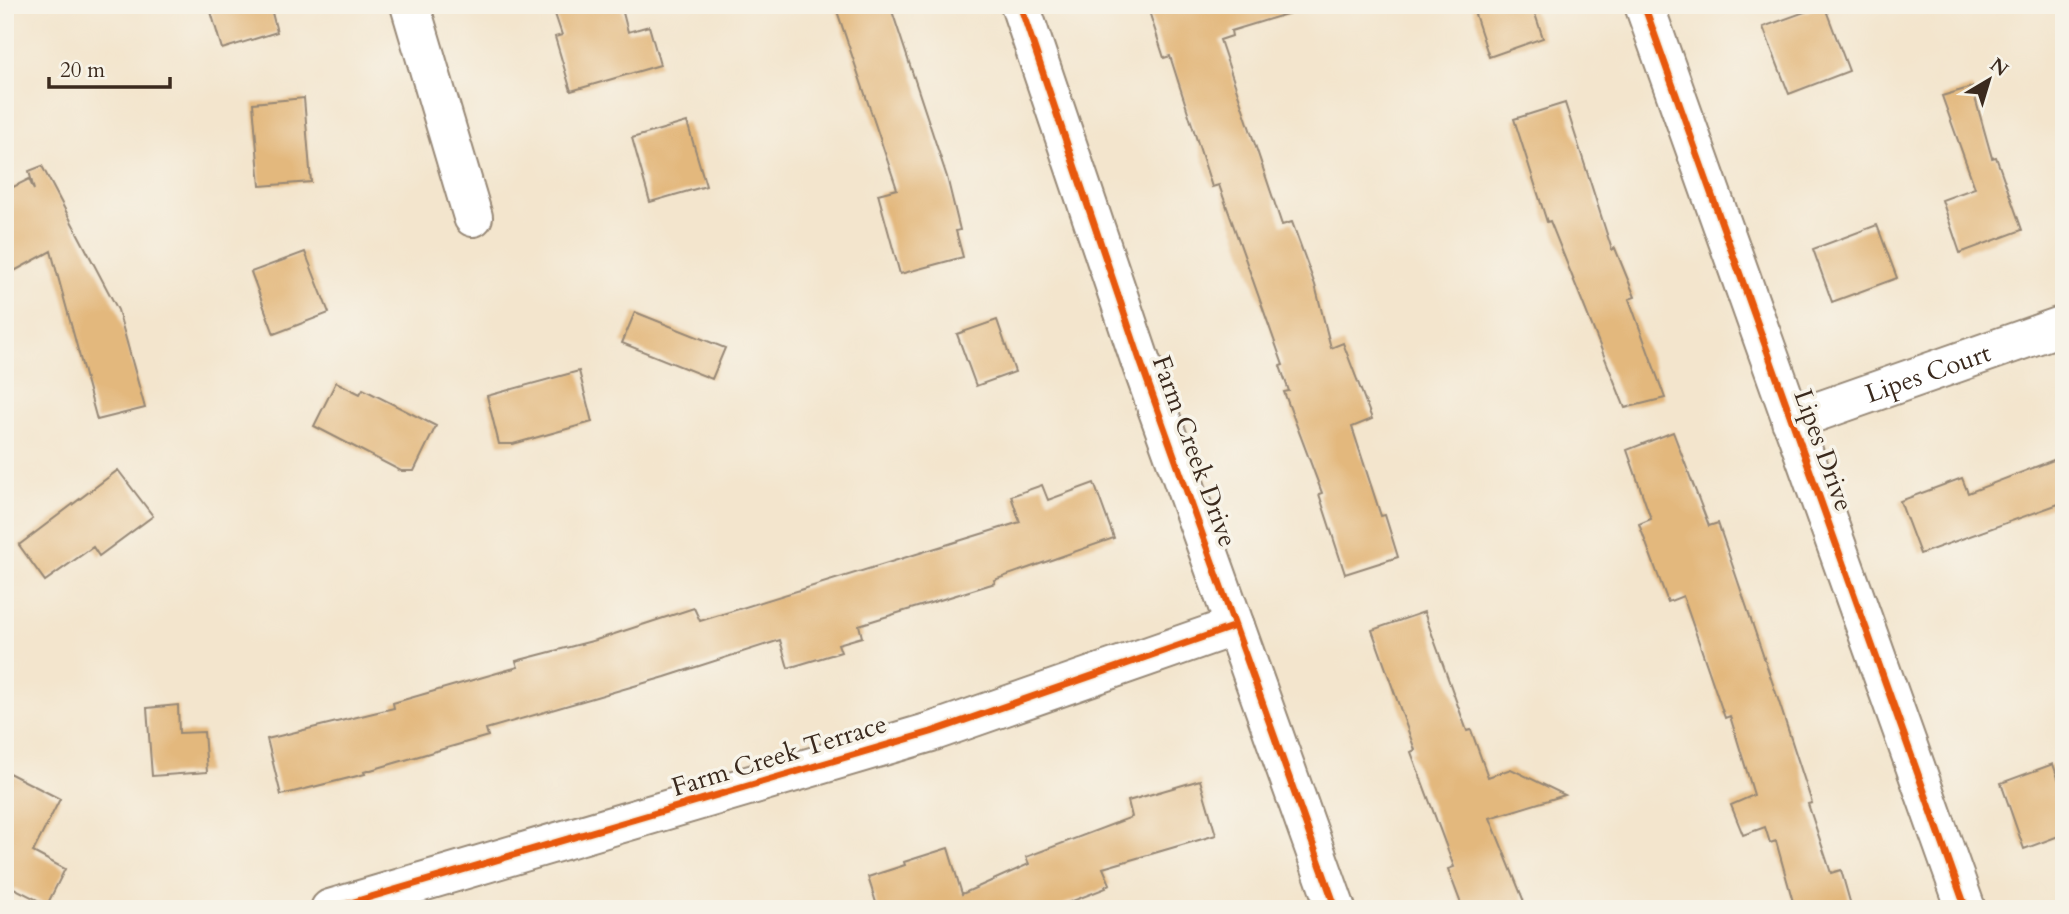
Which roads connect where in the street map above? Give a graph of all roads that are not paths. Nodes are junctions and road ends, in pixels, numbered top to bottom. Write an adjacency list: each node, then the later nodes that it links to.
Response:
1 (411, 5): 4 (street)
2 (1020, 5): 7 (street, Farm Creek Drive)
3 (1644, 5): 6 (street, Lipes Drive)
4 (473, 217)
5 (2064, 325): 6 (street, Lipes Court)
6 (1791, 421): 10 (street, Lipes Drive)
7 (1235, 626): 8 (street, Farm Creek Terrace); 9 (street, Farm Creek Drive)
8 (330, 909)
9 (1336, 909)
10 (1966, 909)

